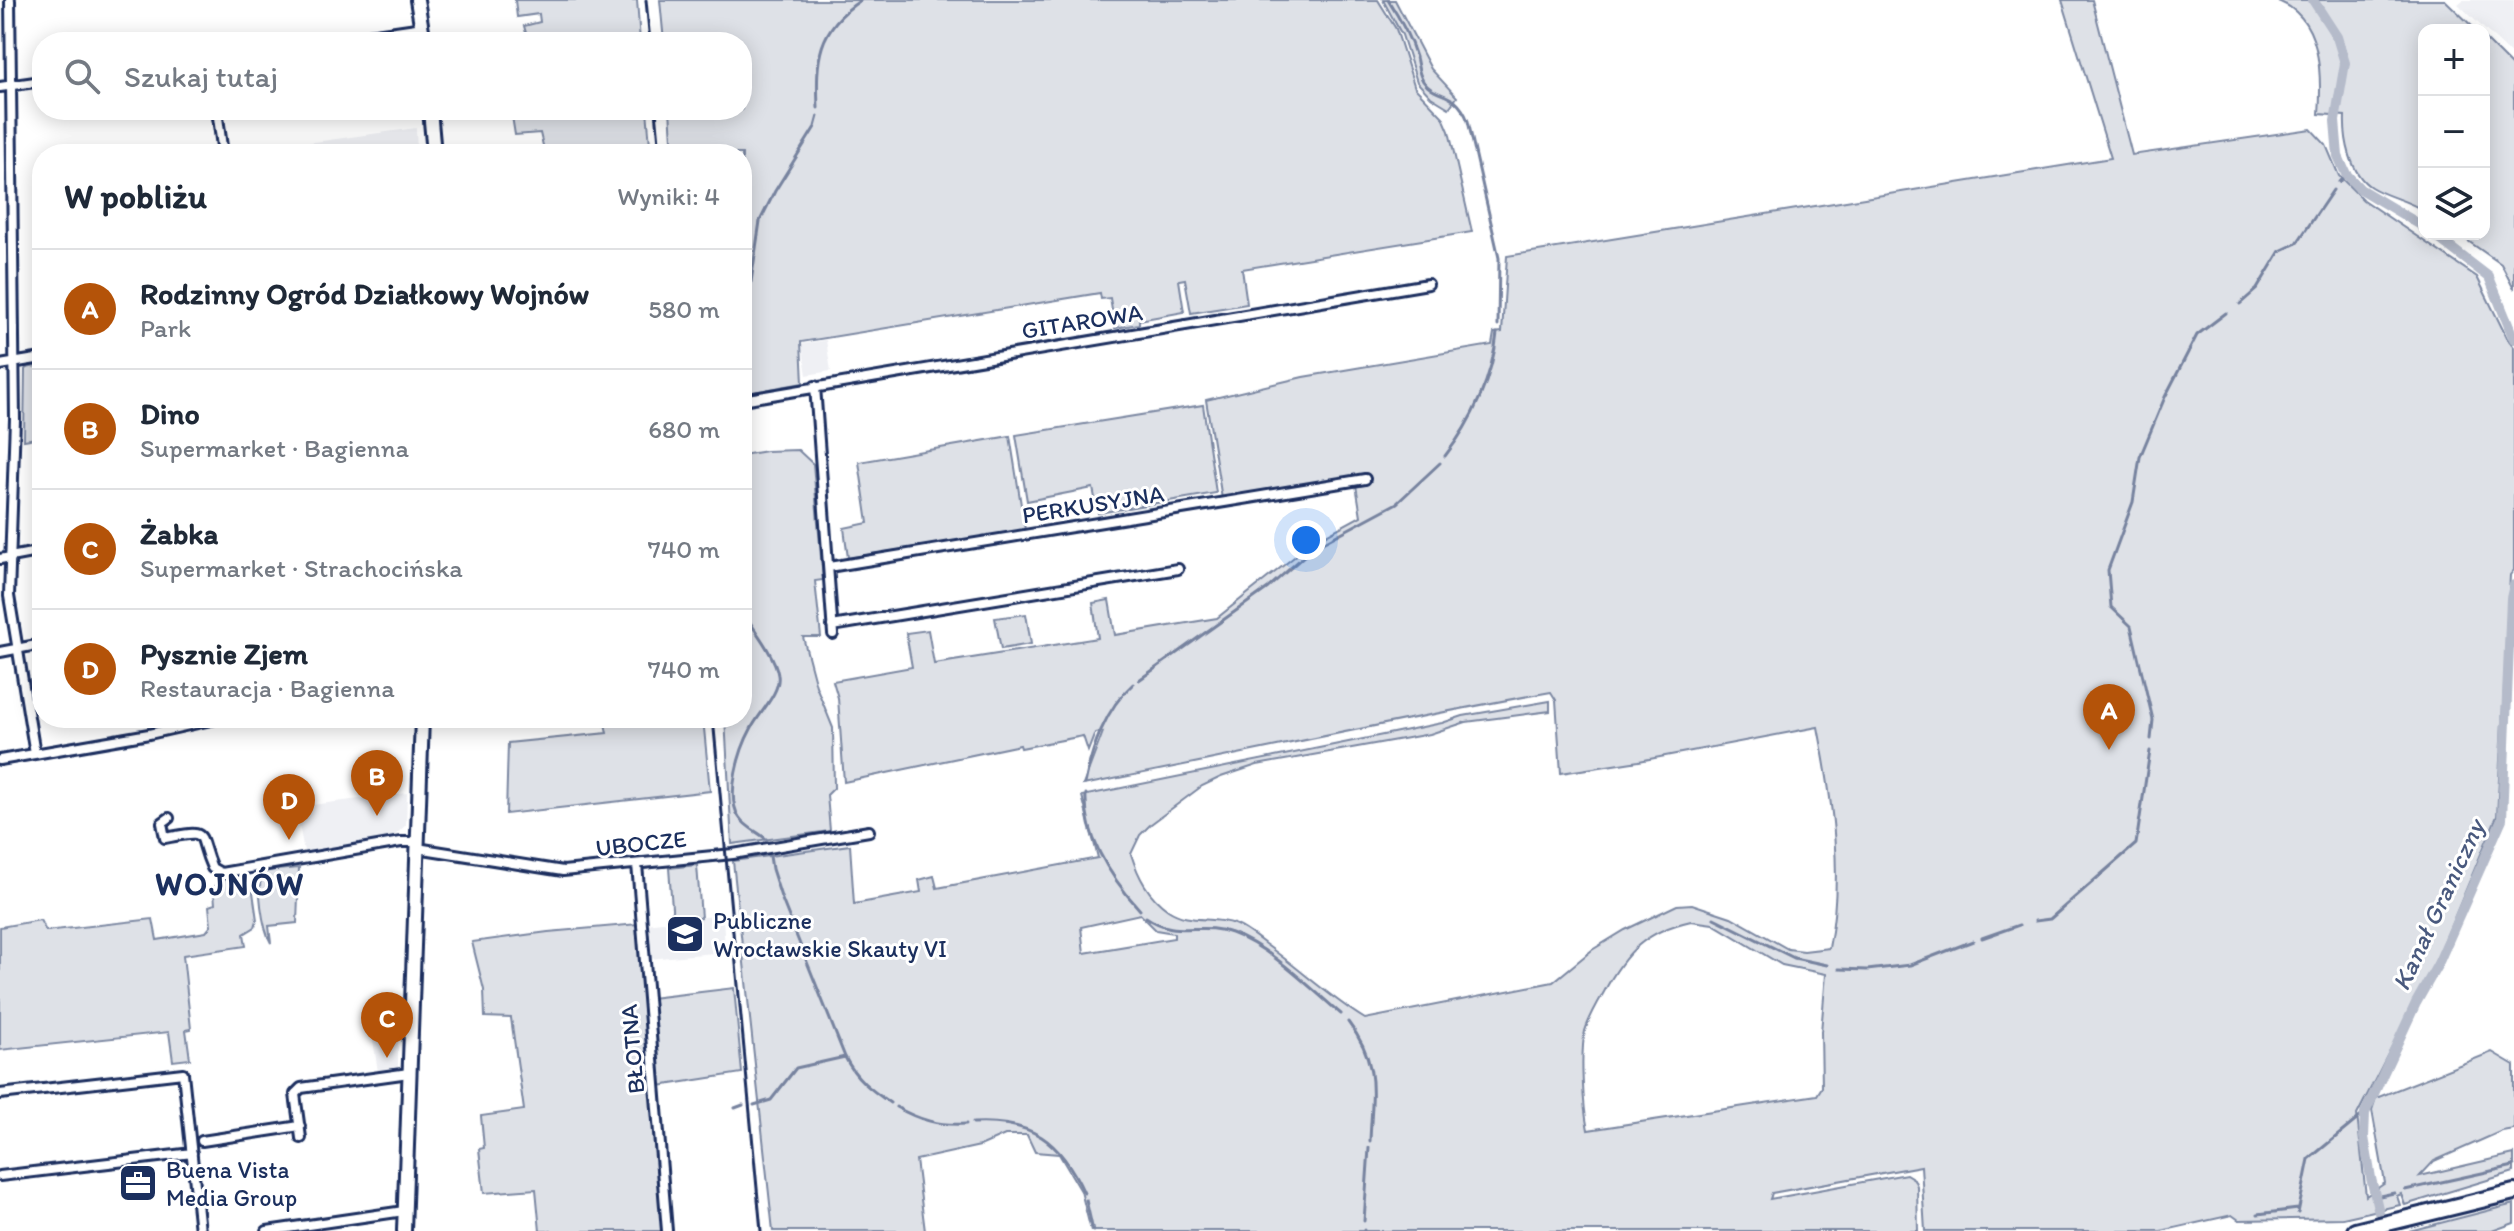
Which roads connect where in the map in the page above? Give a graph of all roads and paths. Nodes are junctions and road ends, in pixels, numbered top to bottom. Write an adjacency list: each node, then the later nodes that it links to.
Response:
1 (10, 0): 7 (street)
2 (417, 0): 3 (main road)
3 (423, 27): 4 (street); 5 (main road)
4 (389, 32)
5 (423, 32)
6 (32, 82): 7 (street)
7 (11, 85): 8 (street); 15 (street)
8 (0, 87)
9 (218, 120): 11 (street)
10 (431, 120): 12 (main road)
11 (222, 144)
12 (433, 144)
13 (1428, 284): 17 (street, GITAROWA)
14 (32, 360): 15 (street)
15 (14, 363): 16 (street); 21 (street)
16 (0, 365)
17 (815, 386): 18 (street, GITAROWA); 23 (street)
18 (752, 398)
19 (1365, 479): 23 (street, PERKUSYJNA)
20 (32, 553): 21 (street)
21 (12, 558): 22 (street); 26 (street)
22 (0, 559)
23 (829, 567): 24 (street)
24 (1178, 569)
25 (32, 646): 26 (street)
26 (17, 649): 27 (street); 30 (street)
27 (0, 652)
28 (176, 728): 30 (street)
29 (422, 728): 34 (main road)
30 (35, 754): 31 (street)
31 (0, 760)
32 (169, 818): 34 (street, UBOCZE)
33 (869, 831): 35 (street, UBOCZE)
34 (417, 845): 35 (street, UBOCZE); 36 (main road)
35 (637, 864): 49 (street, BŁOTNA)
36 (409, 1073): 38 (street); 44 (main road)
37 (0, 1094): 41 (street)
38 (300, 1126): 39 (street); 40 (street)
39 (301, 1138)
40 (202, 1141)
41 (192, 1153): 42 (street); 46 (street)
42 (0, 1176)
43 (2514, 1192): 45 (main road)
44 (404, 1211): 47 (street); 48 (main road)
45 (2360, 1230)
46 (200, 1231)
47 (267, 1231)
48 (404, 1231)
49 (667, 1231)

